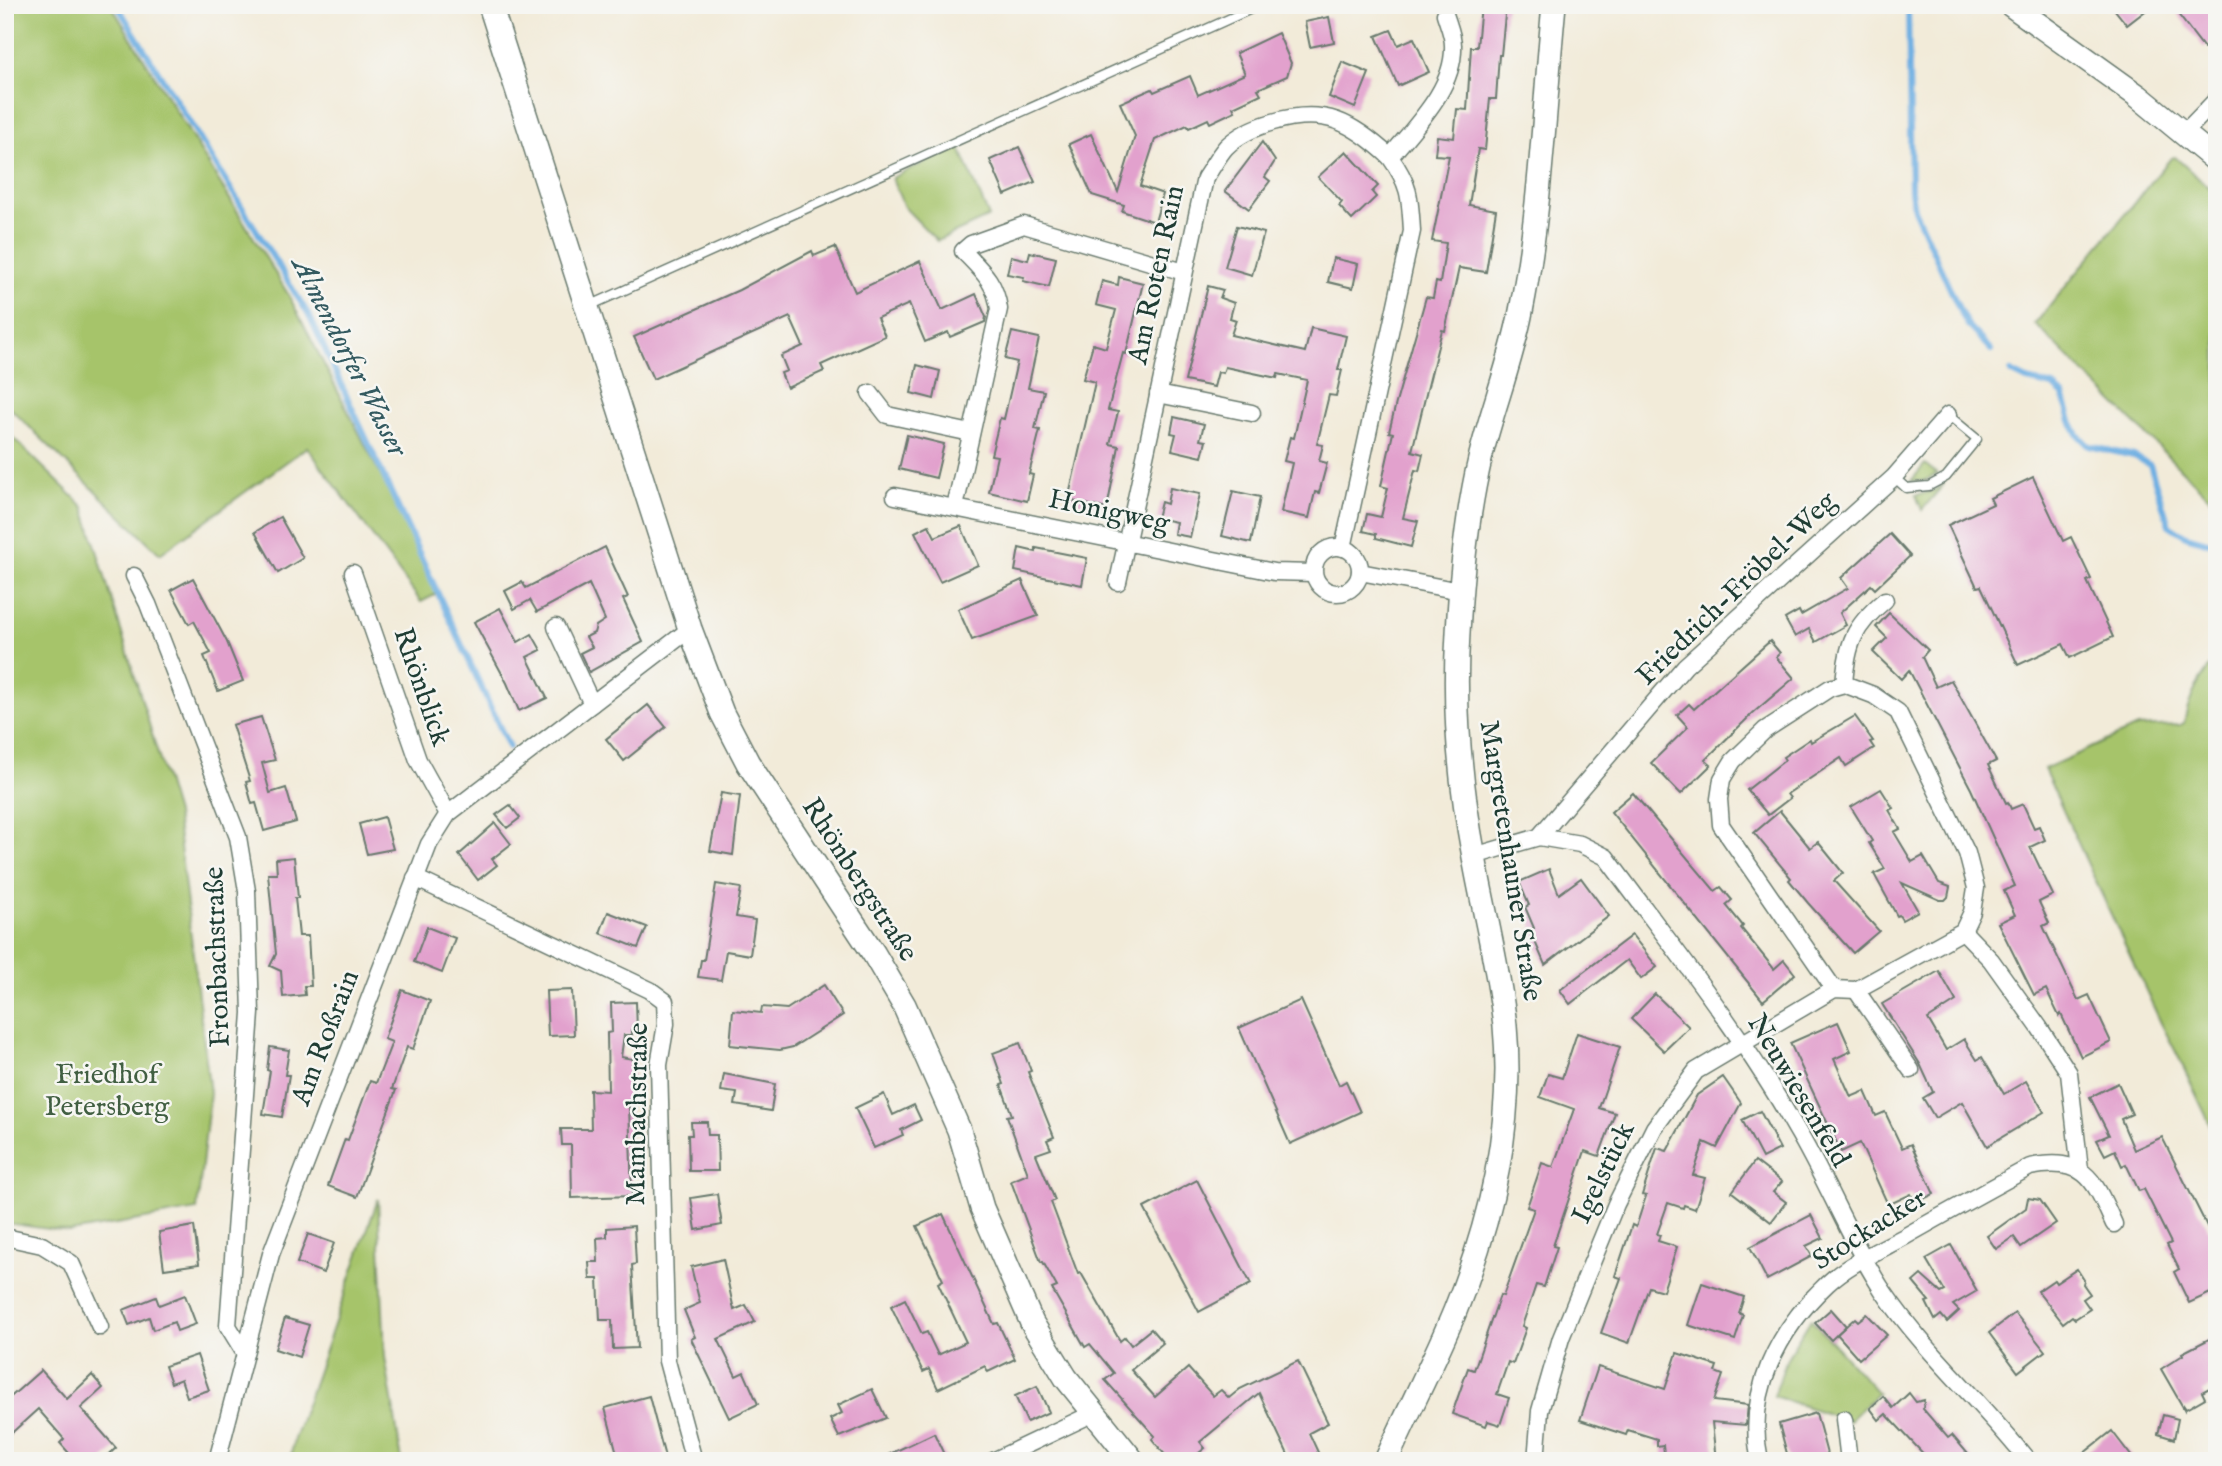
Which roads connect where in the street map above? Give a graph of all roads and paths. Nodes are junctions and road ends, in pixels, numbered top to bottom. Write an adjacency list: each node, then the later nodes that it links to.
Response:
1 (490, 5): 11 (street, Rhönbergstraße)
2 (1260, 5): 11 (lane)
3 (1553, 5): 27 (street, Margretenhauner Straße)
4 (2011, 5): 7 (street)
5 (1445, 14): 8 (street)
6 (2217, 99): 7 (street)
7 (2184, 133): 9 (street)
8 (1390, 156): 10 (street, Am Roten Rain); 21 (street, Am Roten Rain)
9 (2217, 161)
10 (1184, 272): 13 (street, Am Roten Rain); 16 (street)
11 (586, 307): 30 (street, Rhönbergstraße)
12 (870, 393): 16 (street)
13 (1158, 394): 14 (street, Am Roten Rain); 20 (street, Am Roten Rain)
14 (1252, 413)
15 (1948, 415): 17 (street, Friedrich-Fröbel-Weg); 17 (lane)
16 (971, 433): 19 (street)
17 (1900, 483): 34 (street, Friedrich-Fröbel-Weg)
18 (895, 496): 19 (street, Honigweg)
19 (956, 507): 20 (street, Honigweg)
20 (1126, 542): 24 (street, Honigweg); 26 (street, Am Roten Rain)
21 (1343, 548): 22 (street); 24 (street)
22 (1360, 572): 24 (street); 27 (street)
23 (354, 573): 33 (street, Rhönblick)
24 (1313, 573)
25 (134, 576): 47 (street, Fronbachstraße)
26 (1118, 582)
27 (1460, 591): 35 (street, Margretenhauner Straße)
28 (1885, 600): 31 (street)
29 (556, 627): 32 (street)
30 (690, 629): 32 (street, Am Roßrain); 48 (street, Rhönbergstraße)
31 (1844, 684): 37 (street); 38 (street)
32 (592, 704): 33 (street, Am Roßrain)
33 (448, 814): 36 (street, Am Roßrain)
34 (1539, 836): 35 (street, Neuwiesenfeld); 40 (street, Neuwiesenfeld)
35 (1474, 856): 54 (street, Margretenhauner Straße)
36 (415, 878): 47 (street, Am Roßrain); 51 (street, Mambachstraße)
37 (1963, 931): 39 (street); 42 (street)
38 (1834, 989): 39 (street); 40 (street, Igelstück)
39 (1856, 990): 41 (street)
40 (1741, 1043): 45 (street, Neuwiesenfeld); 55 (street, Igelstück)
41 (1911, 1070)
42 (2080, 1170): 43 (street); 45 (street, Stockacker)
43 (2113, 1224)
44 (5, 1237): 46 (street)
45 (1864, 1259): 56 (street, Stockacker); 58 (street, Neuwiesenfeld)
46 (100, 1327)
47 (244, 1352): 50 (street, Am Roßrain)
48 (1094, 1413): 52 (street); 53 (street, Rhönbergstraße)
49 (1844, 1419): 57 (street)
50 (217, 1461)
51 (694, 1461)
52 (993, 1461)
53 (1133, 1461)
54 (1386, 1461)
55 (1536, 1461)
56 (1760, 1461)
57 (1849, 1461)
58 (2028, 1461)

